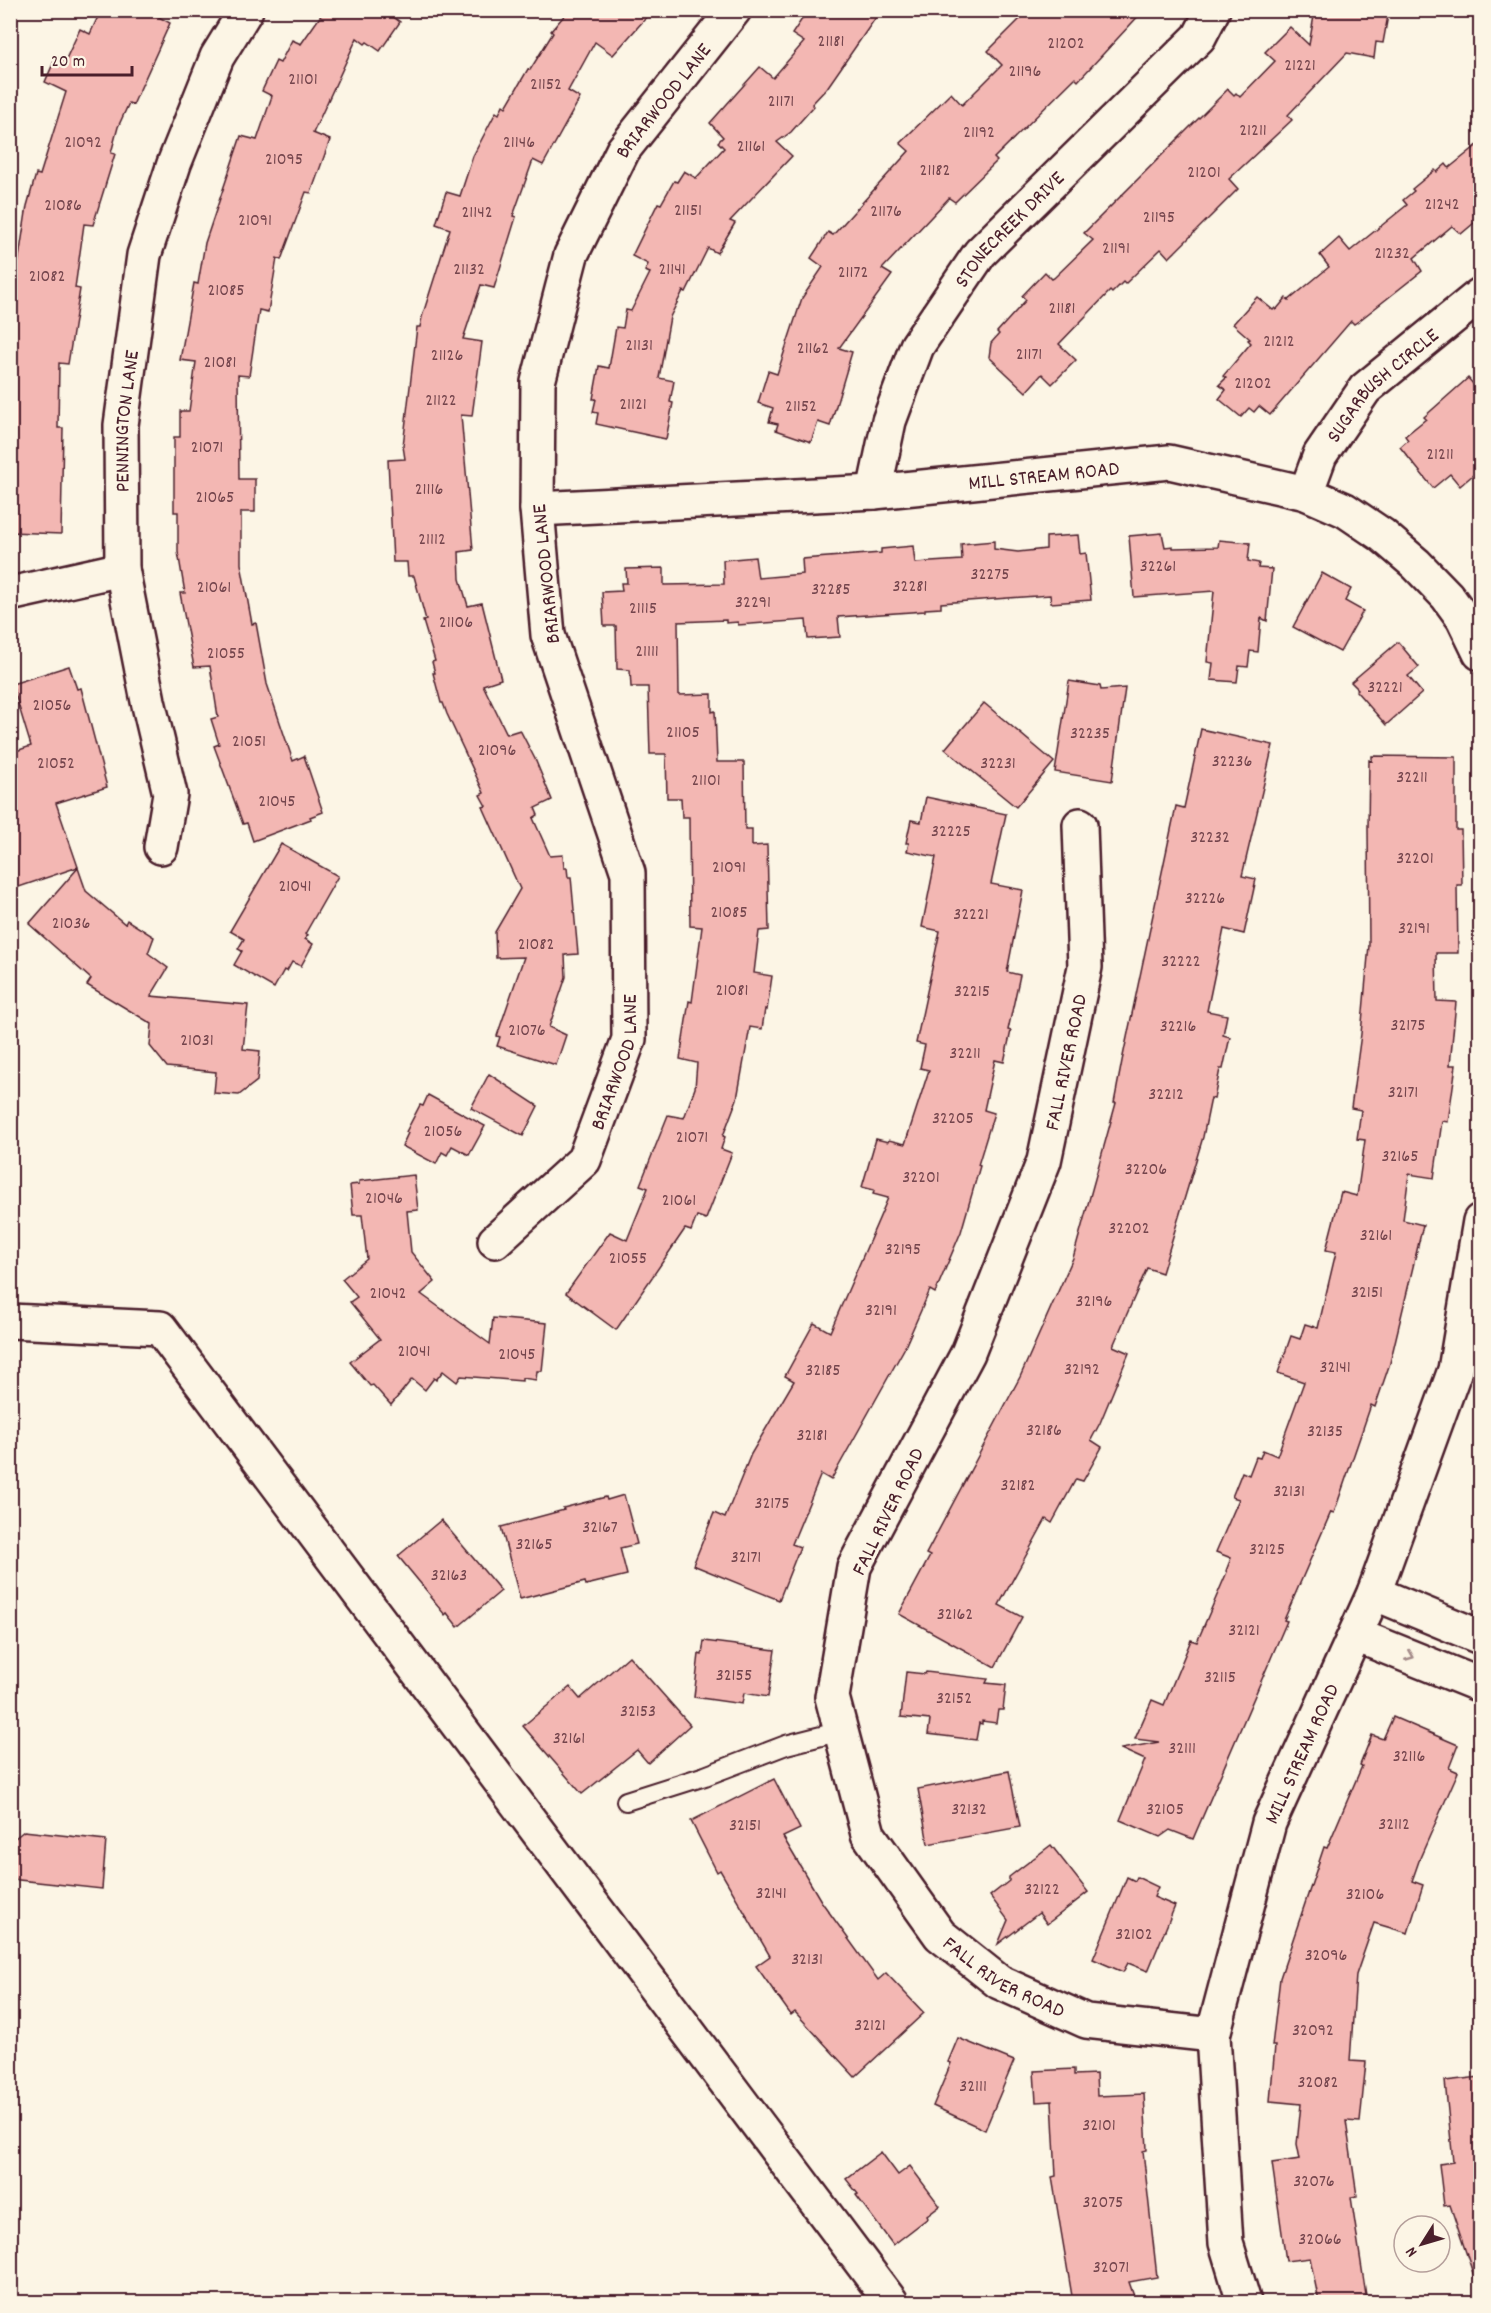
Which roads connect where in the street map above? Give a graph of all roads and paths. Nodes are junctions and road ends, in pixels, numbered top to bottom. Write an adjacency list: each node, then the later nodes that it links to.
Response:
1 (246, 10): 8 (street, PENNINGTON LANE)
2 (734, 10): 7 (street, BRIARWOOD LANE)
3 (1213, 10): 5 (street, STONECREEK DRIVE)
4 (1480, 295): 6 (street, SUGARBUSH CIRCLE)
5 (874, 492): 6 (street, MILL STREAM ROAD); 7 (street, MILL STREAM ROAD)
6 (1306, 493): 10 (street, MILL STREAM ROAD)
7 (537, 509): 14 (street, BRIARWOOD LANE)
8 (122, 569): 9 (street); 12 (street, PENNINGTON LANE)
9 (10, 594)
10 (1480, 653)
11 (1080, 825): 21 (street, FALL RIVER ROAD)
12 (161, 847)
13 (1480, 1221): 16 (street, MILL STREAM ROAD)
14 (495, 1241)
15 (10, 1321): 24 (street)
16 (1468, 1374): 17 (street, MILL STREAM ROAD)
17 (1374, 1593): 18 (street, MILL STREAM ROAD); 19 (street)
18 (1356, 1635): 20 (street, one-way to 20); 23 (street, MILL STREAM ROAD)
19 (1480, 1638)
20 (1480, 1685)
21 (841, 1731): 22 (lane); 23 (street, FALL RIVER ROAD)
22 (626, 1802)
23 (1213, 2035): 25 (street, MILL STREAM ROAD)
24 (891, 2302)
25 (1244, 2302)

